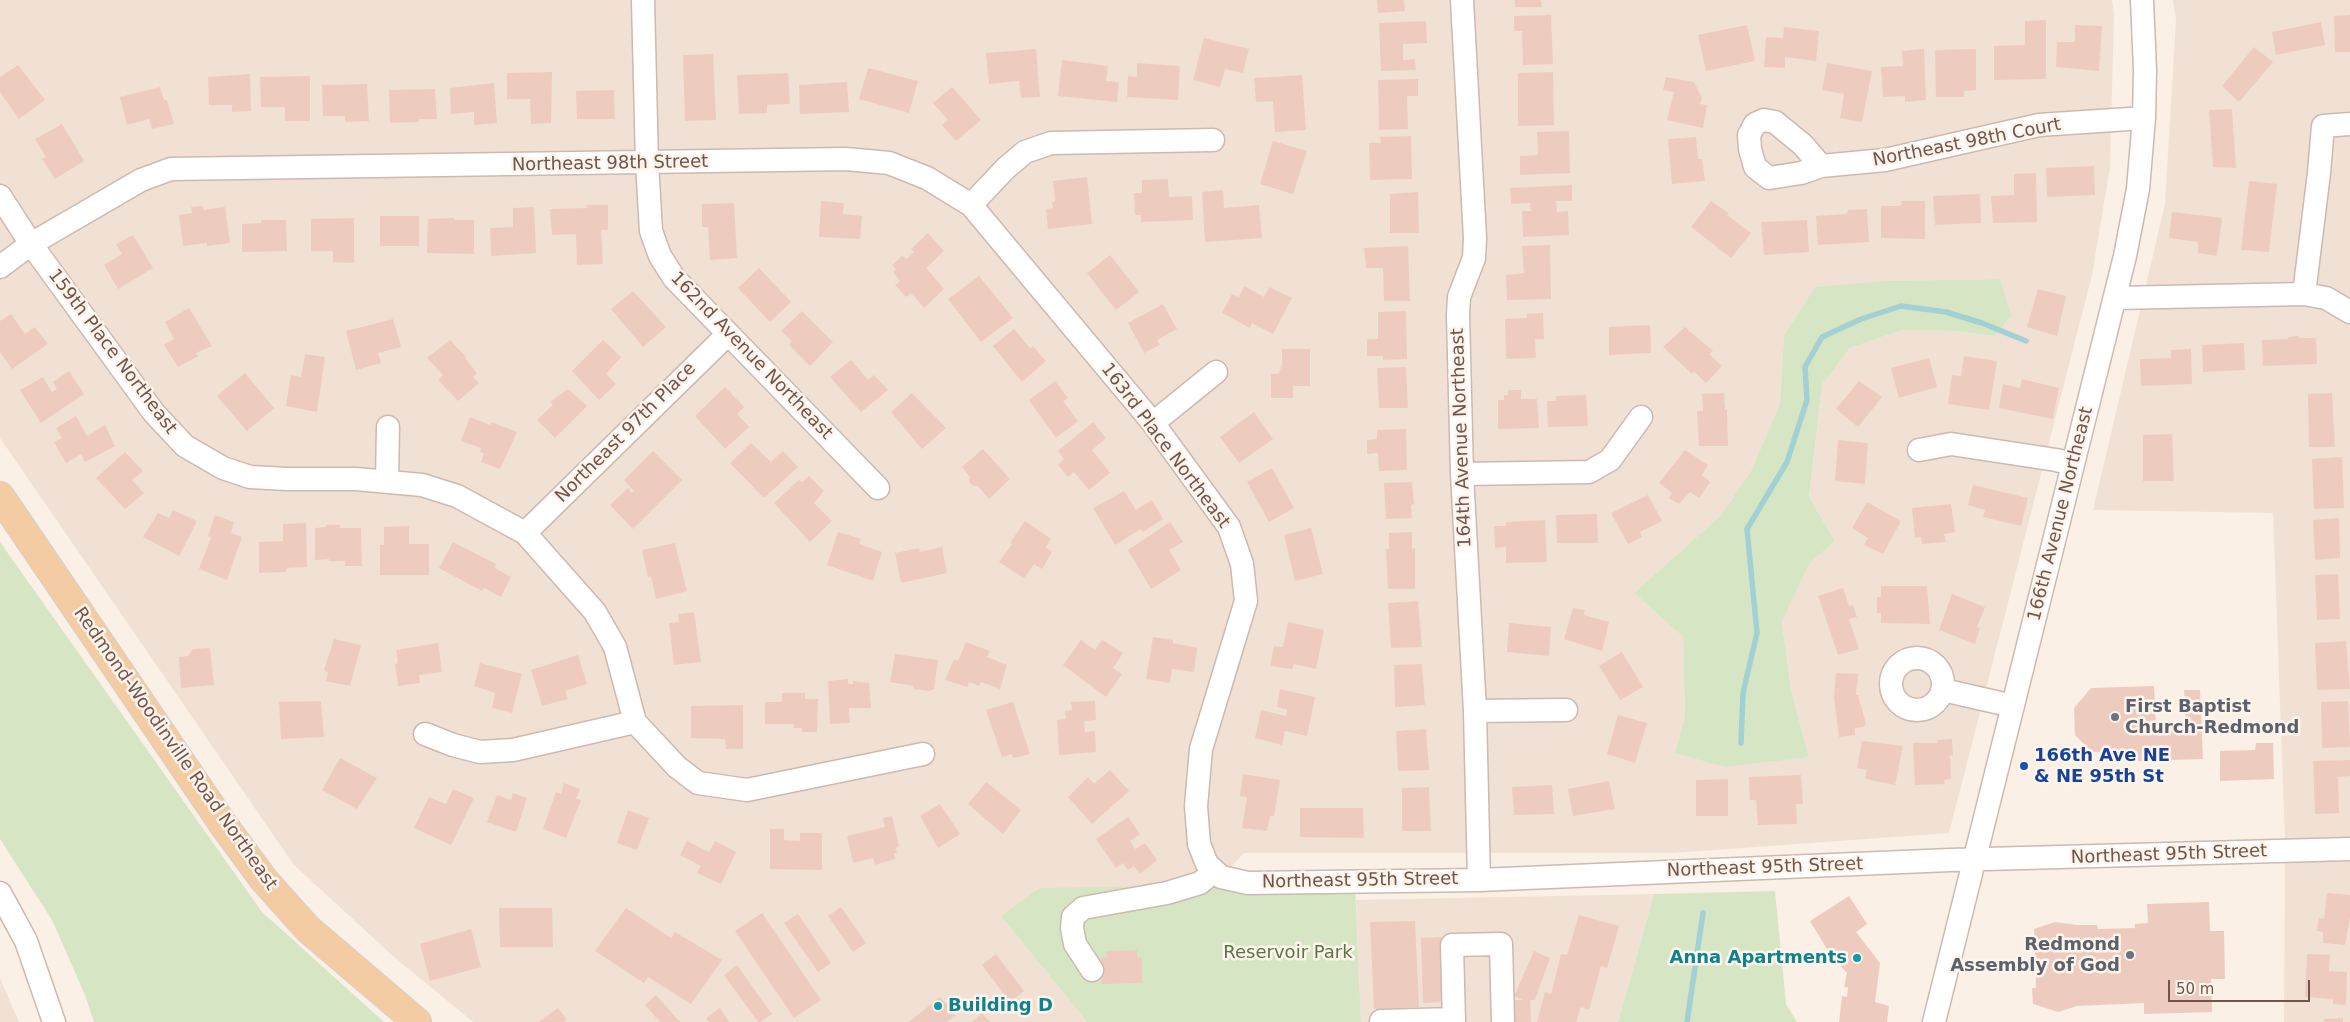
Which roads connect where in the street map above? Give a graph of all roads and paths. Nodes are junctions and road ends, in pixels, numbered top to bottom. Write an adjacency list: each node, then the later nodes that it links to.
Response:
1 (643, 0): 7 (street, 162nd Avenue Northeast)
2 (1462, 0): 23 (street, 164th Avenue Northeast)
3 (2142, 0): 4 (street, 166th Avenue Northeast)
4 (2144, 118): 8 (street, Northeast 98th Court); 14 (street, 166th Avenue Northeast)
5 (2350, 124): 13 (street)
6 (1213, 140): 10 (street)
7 (647, 163): 10 (street, Northeast 98th Street); 11 (street, Northeast 98th Street); 16 (street, 162nd Avenue Northeast)
8 (1821, 166)
9 (0, 196): 11 (street, 159th Place Northeast)
10 (971, 206): 19 (street, 163rd Place Northeast)
11 (31, 244): 12 (street, Northeast 98th Street); 24 (street, 159th Place Northeast)
12 (0, 267)
13 (2304, 294): 14 (street); 15 (street)
14 (2115, 298): 22 (street, 166th Avenue Northeast)
15 (2350, 312)
16 (728, 334): 25 (street, 162nd Avenue Northeast); 27 (street, Northeast 97th Place)
17 (1216, 372): 19 (street)
18 (1641, 417): 23 (street)
19 (1152, 423): 37 (street, 163rd Place Northeast)
20 (388, 427): 24 (street)
21 (1919, 450): 22 (street)
22 (2073, 464): 29 (street, 166th Avenue Northeast)
23 (1462, 474): 31 (street, 164th Avenue Northeast)
24 (387, 481): 27 (street, 159th Place Northeast)
25 (878, 488)
26 (0, 496): 44 (main road, Redmond-Woodinville Road Northeast)
27 (525, 533): 32 (street)
28 (1943, 690): 29 (street)
29 (2012, 706): 36 (street, 166th Avenue Northeast)
30 (1566, 710): 31 (street)
31 (1475, 711): 38 (street, 164th Avenue Northeast)
32 (635, 722): 33 (street); 34 (street)
33 (425, 734)
34 (923, 754)
35 (2350, 849): 36 (street, Northeast 95th Street)
36 (1974, 860): 38 (street, Northeast 95th Street); 46 (street, 166th Avenue Northeast)
37 (1214, 870): 38 (street, Northeast 95th Street); 40 (street)
38 (1479, 880)
39 (0, 893): 43 (street)
40 (1092, 970)
41 (1454, 1020): 42 (street); 45 (street)
42 (1381, 1021)
43 (54, 1022)
44 (417, 1022)
45 (1503, 1022)
46 (1934, 1022)

